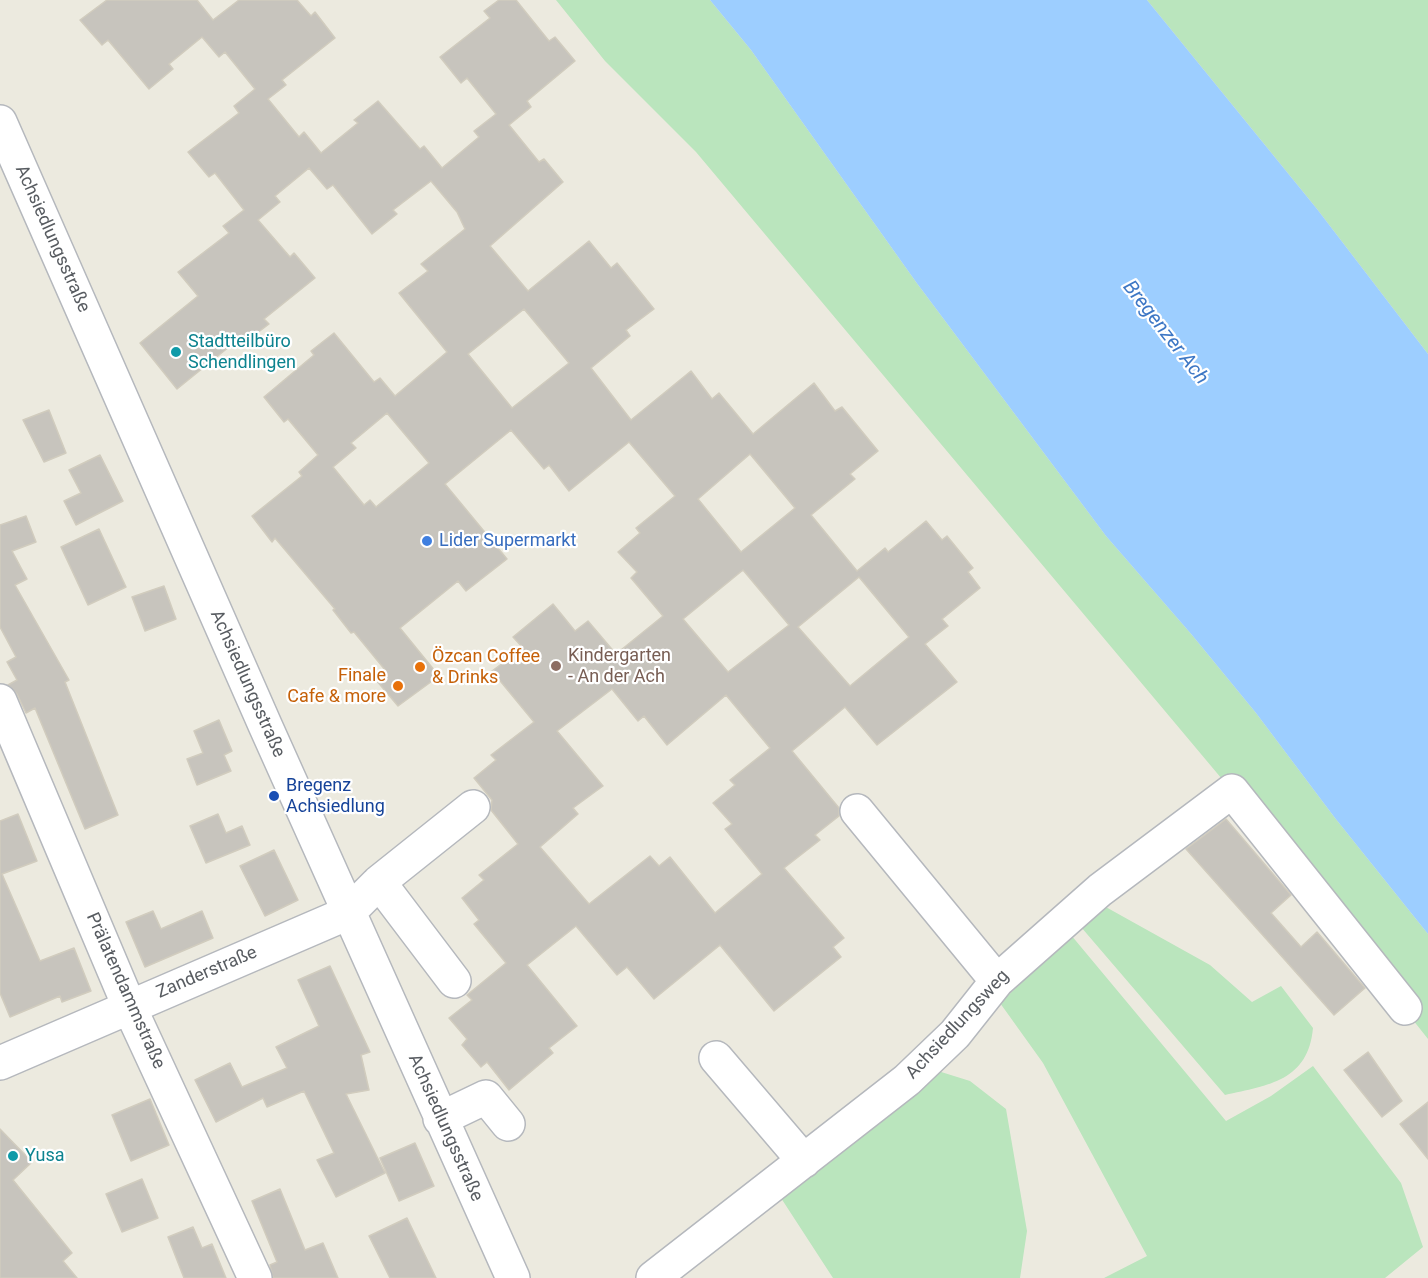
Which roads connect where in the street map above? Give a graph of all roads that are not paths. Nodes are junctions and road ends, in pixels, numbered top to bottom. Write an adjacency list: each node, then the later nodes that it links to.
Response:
1 (0, 122): 6 (street, Achsiedlungsstraße)
2 (0, 701): 9 (street, Prälatendammstraße)
3 (473, 807): 5 (street)
4 (857, 811): 8 (street)
5 (379, 882): 6 (street); 7 (street)
6 (348, 913): 9 (street, Zanderstraße); 13 (street, Achsiedlungsstraße)
7 (454, 981)
8 (997, 981): 10 (street, Achsiedlungsweg); 15 (street, Achsiedlungsweg)
9 (129, 1006): 12 (street, Zanderstraße); 16 (street, Prälatendammstraße)
10 (1405, 1008)
11 (716, 1058): 15 (street)
12 (0, 1063)
13 (440, 1119): 14 (street); 17 (street, Achsiedlungsstraße)
14 (508, 1124)
15 (804, 1161): 18 (street, Achsiedlungsweg)
16 (255, 1278)
17 (513, 1278)
18 (653, 1278)

